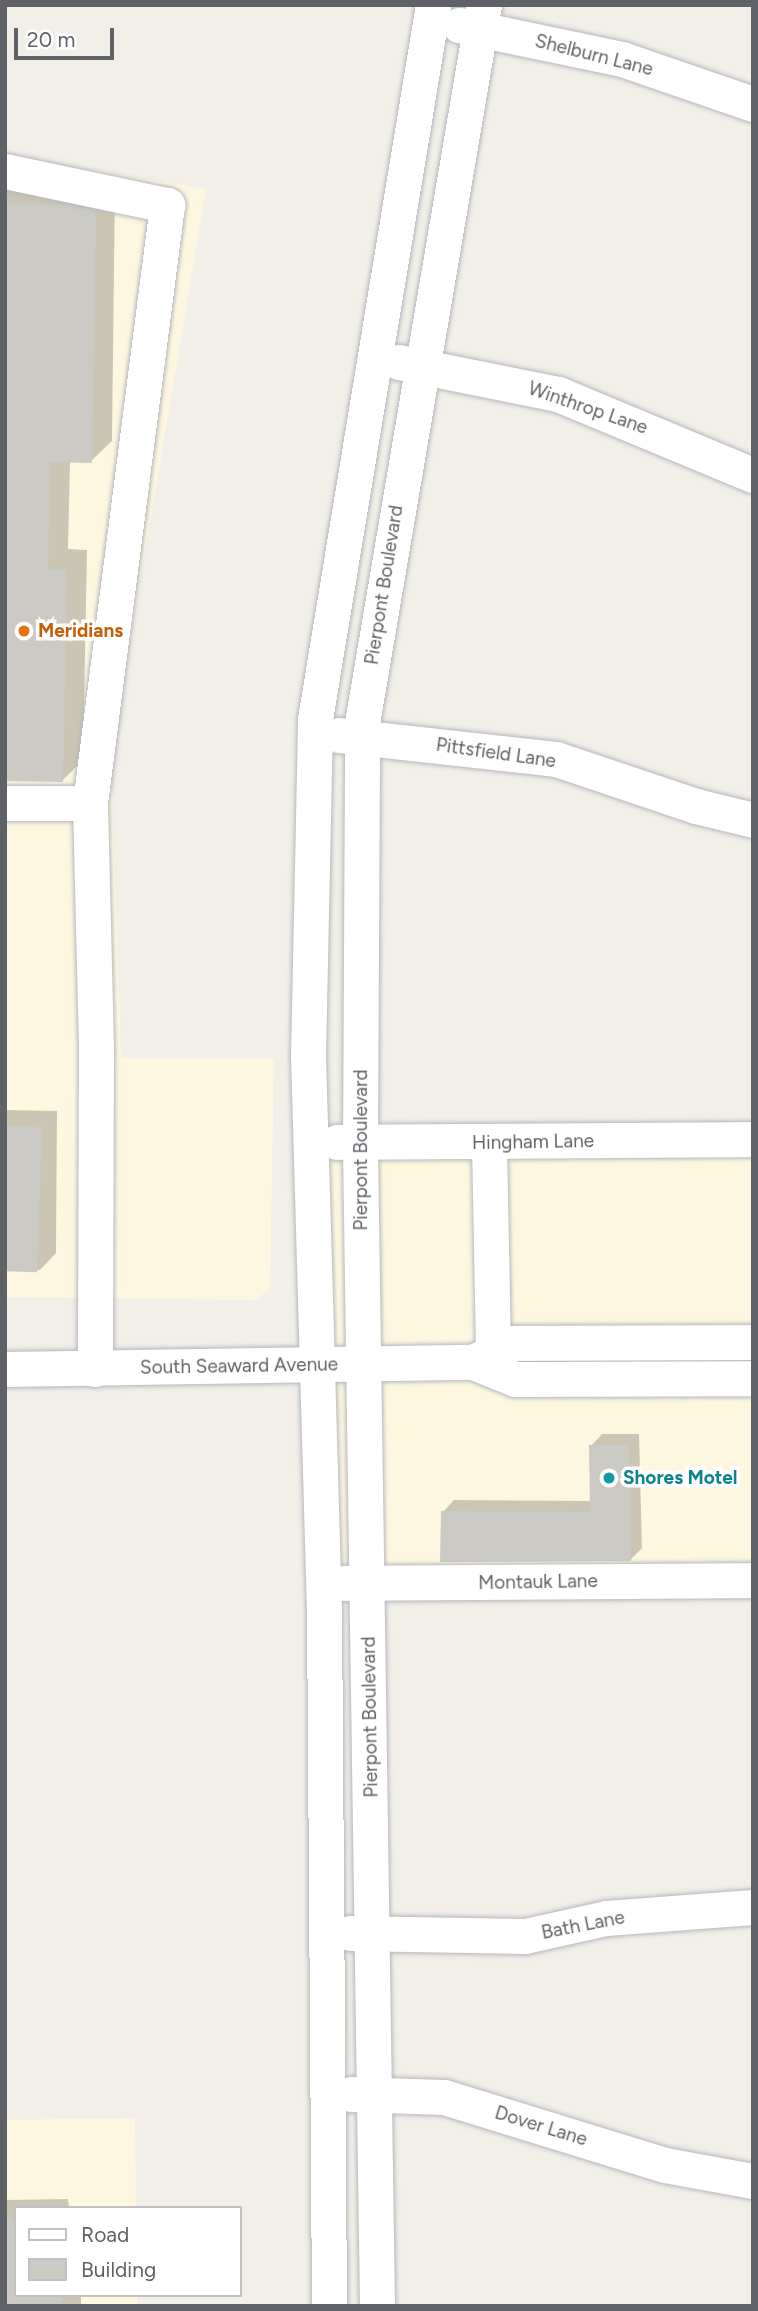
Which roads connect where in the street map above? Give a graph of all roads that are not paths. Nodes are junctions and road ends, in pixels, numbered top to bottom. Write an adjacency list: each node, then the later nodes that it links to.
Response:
1 (432, 13): 2 (street, Shelburn Lane); 5 (street)
2 (482, 17): 3 (street, Shelburn Lane); 6 (street, Pierpont Boulevard)
3 (753, 104)
4 (5, 171): 11 (street)
5 (375, 358): 6 (street, Winthrop Lane); 8 (street)
6 (421, 365): 7 (street, Winthrop Lane); 9 (street, Pierpont Boulevard)
7 (753, 475)
8 (315, 733): 9 (street, Pittsfield Lane); 14 (street)
9 (362, 737): 12 (street, Pittsfield Lane); 16 (street, Pierpont Boulevard)
10 (5, 803): 11 (street)
11 (90, 803): 22 (street)
12 (753, 820)
13 (753, 1139): 15 (street, Hingham Lane)
14 (313, 1141): 16 (street, Hingham Lane); 21 (street)
15 (489, 1142): 16 (street, Hingham Lane); 19 (street)
16 (360, 1143): 20 (street, Pierpont Boulevard)
17 (753, 1342): 18 (street, South Seaward Avenue)
18 (577, 1343): 19 (street, South Seaward Avenue); 25 (street)
19 (483, 1357): 20 (street, South Seaward Avenue); 25 (street, South Seaward Avenue)
20 (364, 1364): 21 (street, South Seaward Avenue); 28 (street, Pierpont Boulevard)
21 (317, 1365): 22 (street, South Seaward Avenue); 27 (street)
22 (95, 1368): 23 (street, South Seaward Avenue)
23 (5, 1369)
24 (753, 1378): 25 (street, South Seaward Avenue)
25 (579, 1379)
26 (753, 1580): 28 (street, Montauk Lane)
27 (323, 1583): 28 (street, Montauk Lane); 30 (street)
28 (368, 1584): 31 (street, Pierpont Boulevard)
29 (753, 1907): 31 (street, Bath Lane)
30 (329, 1932): 31 (street, Bath Lane); 32 (street)
31 (373, 1933): 33 (street, Pierpont Boulevard)
32 (327, 2094): 33 (street, Dover Lane); 35 (street)
33 (375, 2095): 34 (street, Dover Lane); 36 (street, Pierpont Boulevard)
34 (753, 2181)
35 (329, 2306)
36 (377, 2306)

